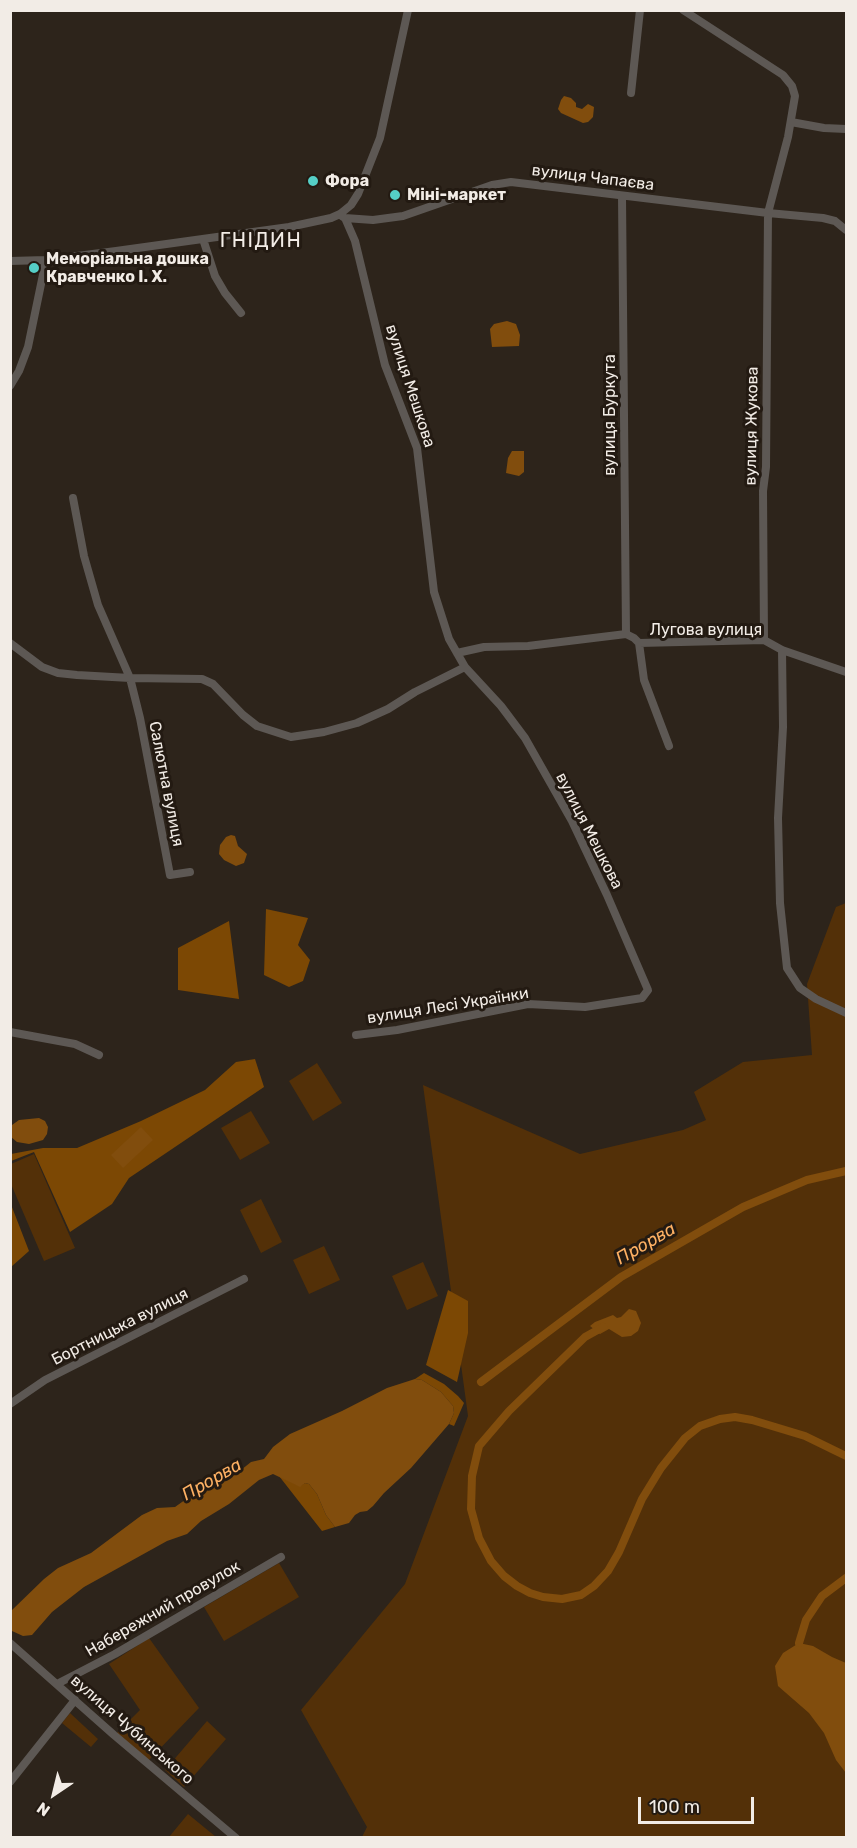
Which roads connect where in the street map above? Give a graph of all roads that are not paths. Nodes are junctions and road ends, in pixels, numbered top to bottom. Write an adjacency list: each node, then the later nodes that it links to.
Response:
1 (408, 10): 9 (street)
2 (640, 10): 4 (street)
3 (683, 10): 5 (street, вулиця Жукова)
4 (631, 93)
5 (791, 122): 6 (street); 8 (street, вулиця Жукова)
6 (846, 129)
7 (622, 195): 8 (street, вулиця Чапаєва); 9 (street, вулиця Чапаєва); 17 (street, вулиця Буркута)
8 (768, 213): 10 (street, вулиця Чапаєва); 18 (street, вулиця Жукова)
9 (342, 216): 11 (street); 22 (street, вулиця Мешкова)
10 (846, 230)
11 (203, 239): 12 (street); 14 (street)
12 (46, 260): 13 (street); 15 (street)
13 (10, 261)
14 (241, 313)
15 (10, 386)
16 (73, 498): 25 (street, Салютна вулиця)
17 (626, 634): 20 (street, Лугова вулиця); 22 (street, Лугова вулиця)
18 (764, 640): 20 (street, Лугова вулиця); 21 (street, Лугова вулиця)
19 (10, 643): 25 (street)
20 (639, 643): 26 (street)
21 (782, 650): 24 (street, Лугова вулиця); 29 (street)
22 (457, 653): 23 (street, вулиця Мешкова)
23 (465, 667): 25 (street); 28 (street, вулиця Мешкова)
24 (846, 672)
25 (130, 678): 27 (street, Салютна вулиця)
26 (669, 746)
27 (190, 872)
28 (648, 990): 31 (street, вулиця Лесі Українки)
29 (846, 1014)
30 (10, 1032): 32 (street)
31 (356, 1035)
32 (99, 1055)
33 (244, 1279): 34 (street, Бортницька вулиця)
34 (10, 1404)
35 (281, 1557): 37 (street, Набережний провулок)
36 (10, 1643): 37 (street, вулиця Чубинського)
37 (57, 1684): 38 (street, вулиця Чубинського)
38 (75, 1700): 39 (street); 40 (street, вулиця Чубинського)
39 (10, 1782)
40 (236, 1838)

